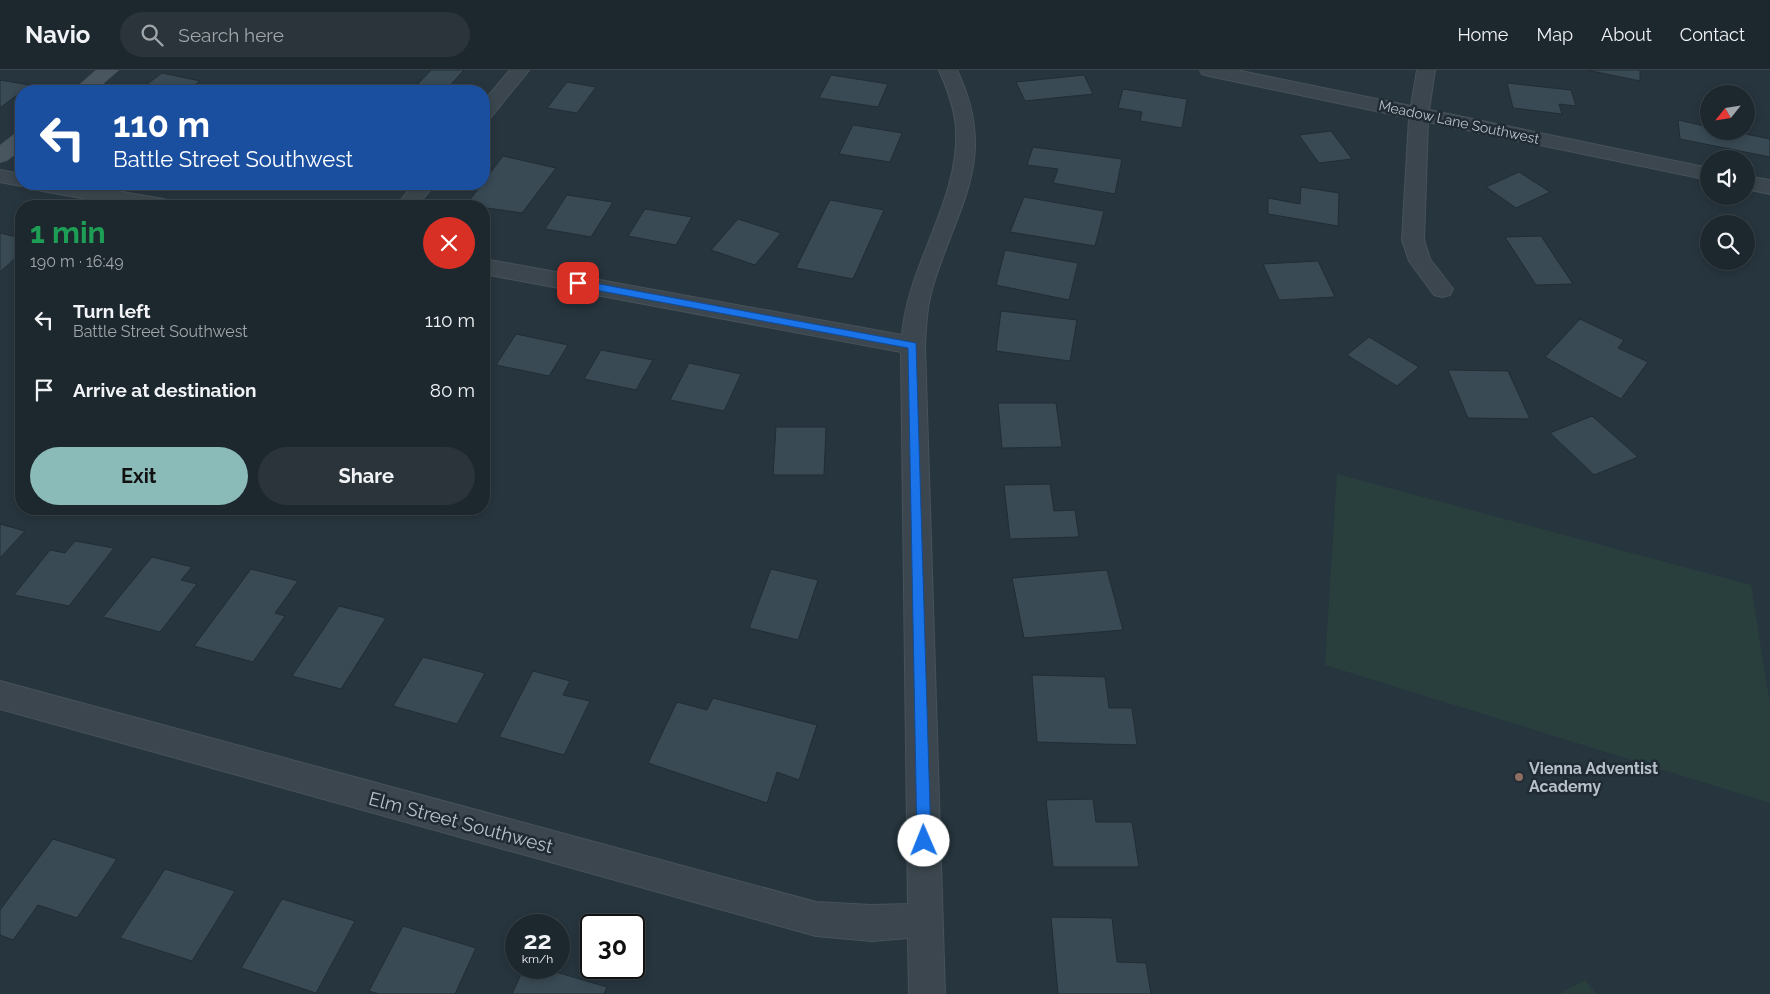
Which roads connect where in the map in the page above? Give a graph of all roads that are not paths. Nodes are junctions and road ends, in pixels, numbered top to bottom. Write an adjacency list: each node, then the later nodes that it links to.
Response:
1 (108, 70): 6 (street)
2 (520, 70): 7 (street)
3 (948, 70): 22 (street)
4 (1209, 70): 8 (street, Meadow Lane Southwest)
5 (1426, 70): 8 (street)
6 (89, 85)
7 (490, 106)
8 (1419, 114): 11 (street, Meadow Lane Southwest); 21 (street)
9 (15, 144): 10 (street)
10 (0, 156)
11 (1700, 172)
12 (0, 176): 13 (street)
13 (15, 179)
14 (1755, 184): 15 (street)
15 (1770, 187)
16 (75, 190): 18 (street)
17 (419, 190): 19 (street)
18 (130, 200)
19 (411, 200)
20 (490, 267): 22 (street)
21 (1442, 289)
22 (913, 346): 24 (street)
23 (0, 694): 24 (street, Elm Street Southwest)
24 (926, 920): 25 (street)
25 (927, 994)

